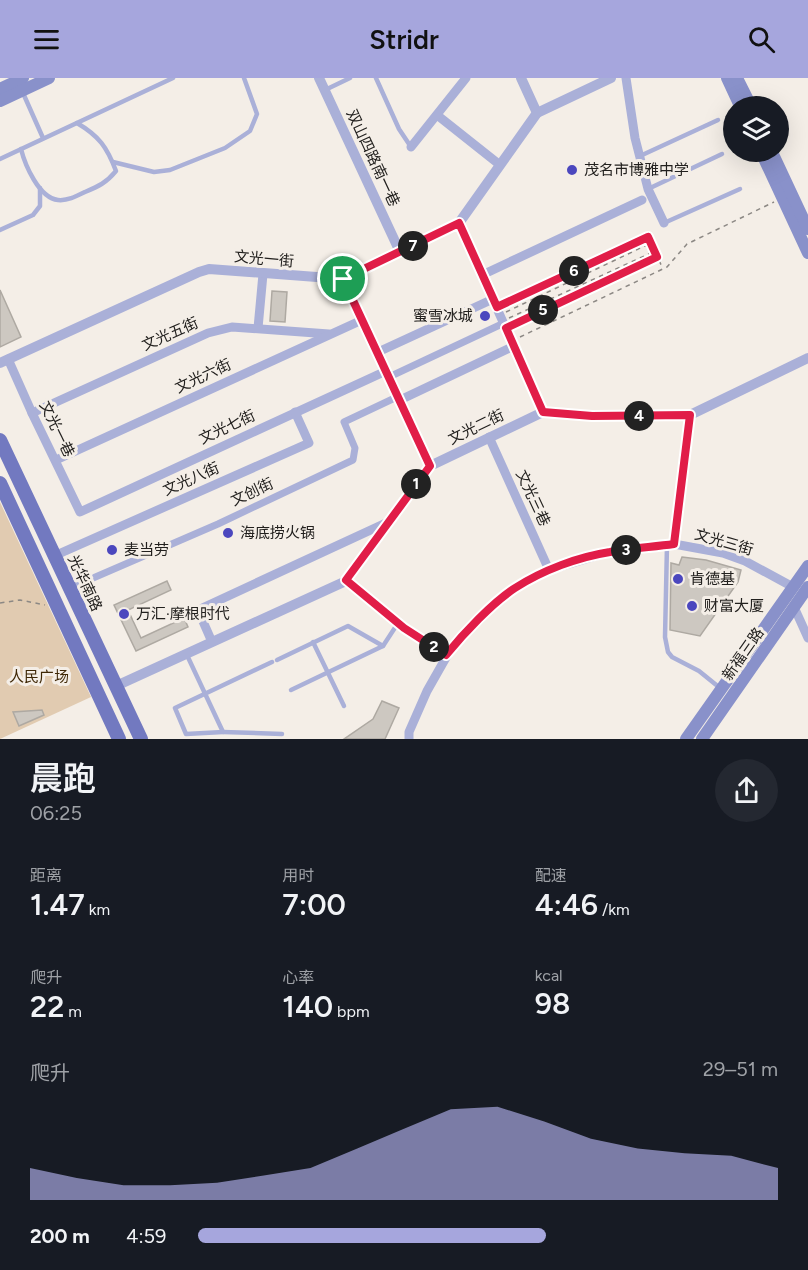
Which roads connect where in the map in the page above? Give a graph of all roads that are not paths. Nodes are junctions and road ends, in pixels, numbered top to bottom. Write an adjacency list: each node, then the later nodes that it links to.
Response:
1 (49, 78): 13 (main road)
2 (173, 78): 22 (lane)
3 (244, 78): 29 (lane)
4 (319, 78): 15 (street, 双山四路南一巷)
5 (350, 78): 15 (lane)
6 (376, 78): 24 (lane)
7 (466, 78): 20 (street)
8 (521, 78): 19 (street)
9 (611, 78): 19 (street, 文光一街)
10 (626, 78): 27 (street)
11 (727, 78): 16 (main road)
12 (737, 78): 17 (main road)
13 (22, 84): 14 (main road); 18 (main road); 23 (lane)
14 (0, 89)
15 (325, 90): 42 (street, 双山四路南一巷)
16 (735, 96)
17 (746, 96)
18 (0, 101)
19 (537, 113): 32 (street, 文光一街)
20 (437, 115): 24 (street); 32 (street)
21 (718, 120): 27 (lane)
22 (77, 123): 23 (lane); 29 (lane)
23 (43, 138): 25 (lane)
24 (411, 147)
25 (21, 149): 28 (lane); 33 (lane)
26 (722, 154): 34 (lane)
27 (640, 156): 34 (street)
28 (0, 159)
29 (113, 162): 33 (lane)
30 (766, 162): 43 (main road)
31 (778, 162): 37 (main road)
32 (500, 165): 38 (street, 文光一街)
33 (40, 187): 40 (lane)
34 (648, 189): 39 (street)
35 (740, 189): 39 (lane)
36 (642, 200): 45 (street)
37 (803, 207): 41 (main road)
38 (459, 223): 42 (street, 文光一街); 45 (street)
39 (664, 223)
40 (0, 230)
41 (808, 230)
42 (400, 252): 46 (street, 文光一街)
43 (808, 253)
44 (263, 274): 46 (street, 文光一街); 49 (street); 54 (street, 文光一街)
45 (482, 275): 47 (street)
46 (343, 279): 48 (street)
47 (501, 315): 51 (street); 52 (street); 55 (street)
48 (362, 320): 50 (street, 文光六街); 52 (street)
49 (258, 328): 50 (street, 文光五街); 59 (street, 文光五街)
50 (331, 334): 63 (street, 文光六街)
51 (515, 342): 56 (street); 58 (street)
52 (378, 352): 55 (street)
53 (808, 358): 60 (street, 文光二街)
54 (4, 361): 59 (street, 文光一巷)
55 (388, 374): 56 (street); 57 (street, 文光七街)
56 (399, 398): 64 (street); 75 (street, 文创街)
57 (296, 412): 66 (street, 文光七街); 69 (street, 文光八街)
58 (543, 412): 60 (street, 文光二街); 61 (street, 文光二街)
59 (32, 413): 63 (street, 文光一巷)
60 (690, 415): 68 (street)
61 (489, 437): 64 (street, 文光二街); 71 (street, 文光三巷)
62 (0, 440): 69 (main road, 光华南路)
63 (56, 460): 66 (street, 文光一巷)
64 (430, 466): 67 (street, 文光二街)
65 (0, 483): 92 (main road)
66 (80, 512)
67 (388, 522): 72 (street, 文光二街); 79 (street)
68 (671, 545): 71 (street, 文光三街); 74 (street, 文光三街); 86 (lane)
69 (54, 556): 75 (main road, 光华南路)
70 (808, 566): 74 (main road)
71 (549, 570): 83 (street, 文光三街)
72 (346, 580): 77 (street); 79 (street, 文光二街)
73 (808, 586): 76 (main road, 新福三路)
74 (793, 587): 86 (main road)
75 (70, 588): 85 (main road, 光华南路)
76 (794, 607): 78 (street); 96 (main road, 新福三路)
77 (398, 623): 81 (lane); 83 (street)
78 (808, 638)
79 (212, 642): 82 (street, 文光二街)
80 (313, 642): 81 (lane); 84 (lane); 88 (lane)
81 (382, 646): 84 (lane)
82 (186, 653): 85 (street, 文光二街); 88 (lane)
83 (446, 655): 94 (street, 文光三街)
84 (328, 672): 87 (lane); 89 (lane)
85 (116, 686): 93 (main road, 光华南路)
86 (721, 689): 95 (main road)
87 (291, 690)
88 (205, 693): 90 (lane); 90 (lane)
89 (344, 706)
90 (223, 732): 91 (lane)
91 (282, 734)
92 (119, 739)
93 (141, 739)
94 (409, 739)
95 (686, 739)
96 (702, 739)

